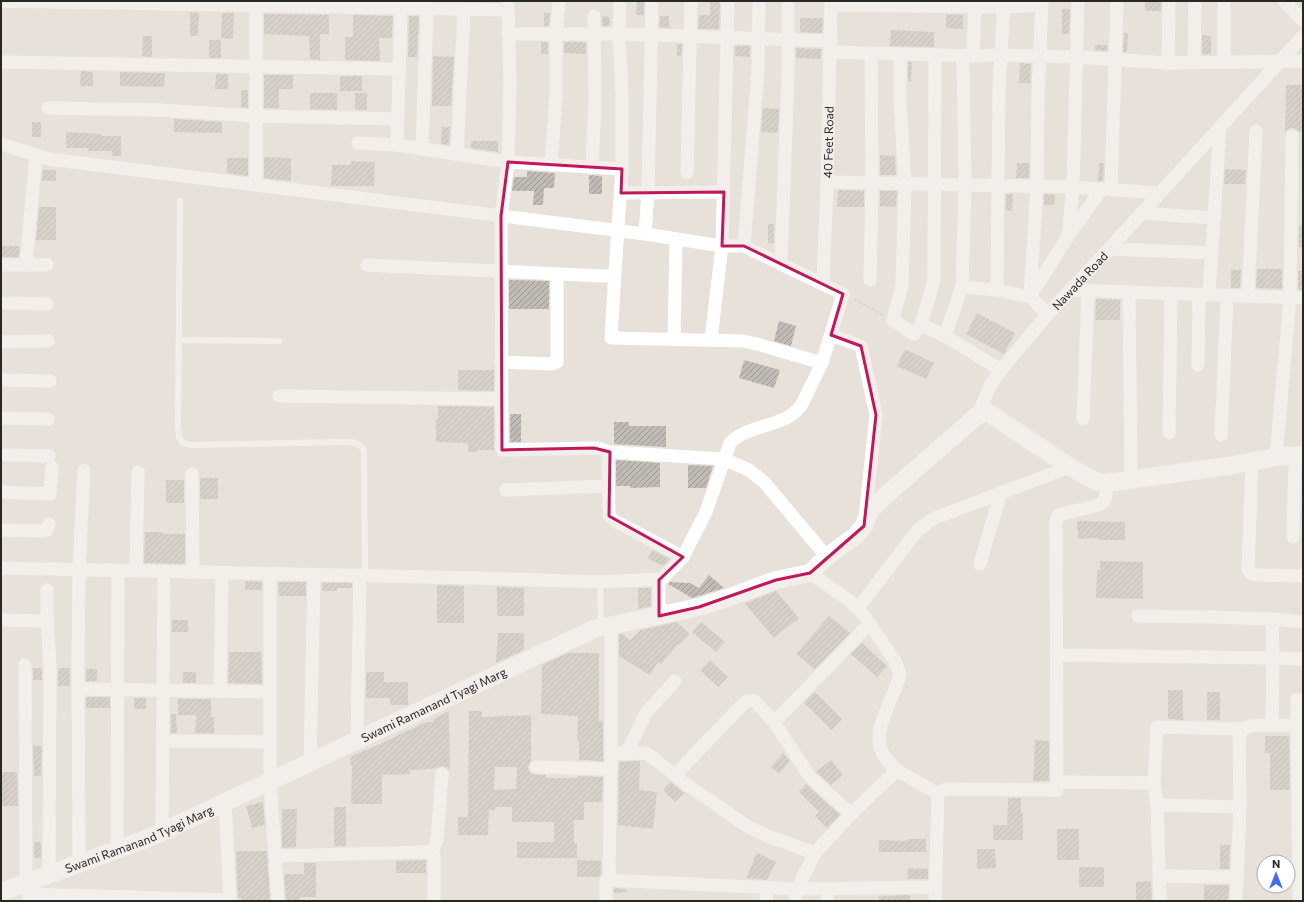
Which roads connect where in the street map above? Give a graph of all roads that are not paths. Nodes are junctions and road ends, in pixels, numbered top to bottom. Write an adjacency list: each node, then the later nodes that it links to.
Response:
1 (1, 1): 15 (street)
2 (559, 1): 28 (street)
3 (620, 1): 30 (street)
4 (652, 1): 31 (street)
5 (691, 1): 32 (street)
6 (728, 1): 34 (street)
7 (759, 1): 35 (street)
8 (788, 1): 36 (street)
9 (1078, 1): 44 (street)
10 (1117, 1): 45 (street)
11 (1170, 1): 50 (street)
12 (1195, 1): 51 (street)
13 (1224, 1): 49 (street)
14 (1284, 1): 26 (street)
15 (257, 3): 18 (street); 52 (street)
16 (831, 3): 19 (street); 37 (street, 40 Feet Road)
17 (1042, 3): 20 (street); 43 (street)
18 (368, 4): 22 (street)
19 (975, 4): 20 (street); 42 (street)
20 (1004, 4): 41 (street)
21 (508, 5): 24 (street); 27 (street)
22 (401, 8): 23 (street); 53 (street)
23 (427, 9): 24 (street); 63 (street)
24 (464, 9): 65 (street)
25 (594, 16): 29 (street)
26 (1303, 20)
27 (508, 34): 28 (street); 66 (street)
28 (556, 34): 29 (street); 67 (street)
29 (594, 34): 30 (street); 68 (street)
30 (619, 34): 31 (street); 69 (street)
31 (652, 36): 32 (street); 83 (street)
32 (690, 36): 34 (street); 70 (street)
33 (1303, 36): 46 (street, Nawada Road)
34 (727, 38): 35 (street); 81 (street)
35 (758, 39): 36 (street); 94 (street)
36 (788, 39): 37 (street); 97 (street)
37 (831, 46): 38 (street); 71 (street, 40 Feet Road)
38 (871, 53): 39 (street); 72 (street)
39 (900, 54): 40 (street); 73 (street)
40 (935, 55): 42 (street); 74 (street)
41 (1001, 55): 42 (street); 43 (street); 77 (street)
42 (968, 56): 76 (street)
43 (1039, 57): 44 (street); 78 (street)
44 (1076, 57): 45 (street); 79 (street)
45 (1115, 61): 50 (street); 80 (street)
46 (1280, 61): 47 (street); 49 (street); 57 (street, Nawada Road)
47 (1303, 61)
48 (1, 62): 52 (street)
49 (1224, 62): 51 (street)
50 (1168, 63): 51 (street)
51 (1194, 63)
52 (256, 67): 53 (street); 55 (street)
53 (399, 69): 56 (street)
54 (48, 108): 55 (street)
55 (256, 116): 56 (street); 75 (street)
56 (398, 119): 62 (street)
57 (1220, 127): 84 (street, Nawada Road); 88 (street)
58 (1256, 131): 115 (street)
59 (1292, 136): 117 (street)
60 (358, 143): 62 (street)
61 (1, 144): 64 (street)
62 (397, 145): 63 (street)
63 (422, 149): 65 (street)
64 (36, 155): 75 (street); 99 (street)
65 (457, 155): 66 (street)
66 (508, 162): 67 (street); 87 (street)
67 (551, 165): 68 (street)
68 (592, 168): 69 (street)
69 (622, 169): 82 (street)
70 (687, 173)
71 (827, 182): 72 (street); 106 (street, 40 Feet Road)
72 (872, 183): 73 (street); 105 (street)
73 (904, 184): 74 (street); 122 (street)
74 (934, 184): 76 (street); 122 (street)
75 (256, 185): 87 (street)
76 (965, 185): 77 (street); 107 (street)
77 (999, 186): 78 (street); 108 (street)
78 (1037, 186): 79 (street); 116 (street)
79 (1073, 187): 80 (street); 91 (street)
80 (1107, 189): 84 (street); 91 (street)
81 (724, 192): 83 (street); 93 (street)
82 (621, 193): 83 (street); 89 (street)
83 (648, 193): 90 (street)
84 (1160, 193): 86 (street, Nawada Road)
85 (180, 202): 126 (lane)
86 (1141, 213): 88 (street); 95 (street, Nawada Road)
87 (502, 216): 89 (street); 102 (street)
88 (1214, 218): 96 (street)
89 (618, 230): 90 (street); 103 (street)
90 (646, 234): 92 (street)
91 (1068, 236): 116 (street)
92 (676, 238): 93 (street); 125 (street)
93 (722, 246): 94 (street); 127 (street)
94 (744, 246): 97 (street)
95 (1109, 248): 96 (street); 109 (street, Nawada Road)
96 (1212, 253): 113 (street)
97 (781, 263): 106 (street)
98 (1, 265): 99 (street)
99 (26, 265): 101 (street)
100 (367, 265): 102 (street)
101 (48, 266)
102 (501, 271): 104 (street); 131 (street)
103 (614, 272): 104 (street); 125 (street)
104 (557, 274): 131 (street)
105 (870, 280)
106 (823, 283): 123 (street)
107 (962, 287): 108 (street); 124 (street)
108 (997, 290): 116 (street)
109 (1070, 290): 110 (street); 121 (street, Nawada Road)
110 (1088, 290): 111 (street); 142 (street)
111 (1129, 292): 112 (street); 155 (street)
112 (1171, 293): 113 (street); 143 (street)
113 (1204, 295): 114 (street); 133 (street)
114 (1227, 296): 115 (street); 144 (street)
115 (1248, 296): 117 (street)
116 (1030, 297): 121 (street)
117 (1290, 298): 118 (street); 148 (street)
118 (1303, 298)
119 (1, 303): 120 (street)
120 (47, 304)
121 (1048, 314): 134 (street, Nawada Road)
122 (921, 325): 124 (street)
123 (831, 335): 132 (street); 162 (street)
124 (945, 336): 134 (street)
125 (674, 339): 127 (street)
126 (179, 340): 129 (lane); 178 (lane)
127 (711, 340): 132 (street)
128 (48, 341): 130 (street)
129 (278, 341)
130 (1, 342)
131 (502, 362): 138 (street)
132 (822, 363): 149 (street)
133 (1198, 365)
134 (1001, 370): 139 (street, Nawada Road)
135 (1, 380): 136 (street)
136 (50, 381)
137 (279, 396): 138 (street)
138 (502, 399): 145 (street)
139 (978, 415): 151 (street); 162 (street, Nawada Road)
140 (1, 418): 141 (street)
141 (48, 419)
142 (1083, 419)
143 (1169, 433)
144 (1221, 435)
145 (610, 452): 149 (street); 157 (street)
146 (1, 455): 159 (street)
147 (1299, 456): 148 (street); 164 (street)
148 (1276, 457): 150 (street)
149 (724, 459): 165 (street); 166 (street)
150 (1252, 462): 155 (street); 179 (street)
151 (1070, 467): 156 (street); 160 (street)
152 (84, 470): 169 (street)
153 (138, 472): 171 (street)
154 (192, 474): 173 (street)
155 (1131, 480): 156 (street)
156 (1107, 484): 192 (street)
157 (608, 486): 158 (street); 165 (street)
158 (506, 490)
159 (1, 492)
160 (1001, 492): 167 (street); 183 (street)
161 (49, 524): 163 (street)
162 (864, 526): 166 (street, Swami Ramanand Tyagi Marg)
163 (1, 530)
164 (1293, 537)
165 (683, 557): 180 (street)
166 (827, 557): 174 (street, Swami Ramanand Tyagi Marg)
167 (980, 564)
168 (1, 568): 169 (street)
169 (79, 570): 170 (street); 197 (street)
170 (118, 571): 171 (street); 198 (street)
171 (136, 571): 172 (street)
172 (164, 572): 173 (street); 199 (street)
173 (193, 572): 175 (street)
174 (810, 572): 183 (street); 184 (street, Swami Ramanand Tyagi Marg)
175 (222, 573): 176 (street); 200 (street)
176 (270, 574): 177 (street); 201 (street)
177 (314, 575): 178 (street); 212 (street)
178 (362, 576): 180 (street); 208 (street)
179 (1303, 576)
180 (659, 580): 184 (street)
181 (600, 587): 191 (lane)
182 (47, 590): 188 (street)
183 (858, 608): 189 (street)
184 (659, 616): 191 (street, Swami Ramanand Tyagi Marg)
185 (1138, 616): 186 (street)
186 (1272, 619): 190 (street); 193 (street)
187 (1, 620): 188 (street)
188 (47, 621): 232 (street)
189 (870, 622): 203 (street); 215 (street)
190 (1303, 622)
191 (606, 626): 208 (street, Swami Ramanand Tyagi Marg); 210 (street)
192 (1056, 655): 193 (street); 219 (street)
193 (1273, 658): 194 (street); 204 (street)
194 (1303, 659)
195 (25, 665): 238 (street)
196 (675, 681): 211 (street)
197 (78, 689): 198 (street); 231 (street)
198 (118, 689): 199 (street); 227 (street)
199 (162, 691): 200 (street); 207 (street)
200 (220, 692): 201 (street)
201 (270, 692): 209 (street)
202 (1298, 699): 205 (street)
203 (774, 722): 217 (street); 225 (street)
204 (1272, 725): 205 (street); 206 (street)
205 (1300, 726): 249 (street)
206 (1242, 729): 220 (street); 224 (street)
207 (162, 740): 209 (street); 226 (street)
208 (357, 740): 212 (street, Swami Ramanand Tyagi Marg)
209 (270, 742): 218 (street)
210 (611, 754): 211 (street); 214 (street)
211 (626, 754): 217 (street)
212 (310, 762): 218 (street, Swami Ramanand Tyagi Marg)
213 (536, 767): 214 (street)
214 (611, 769): 235 (street)
215 (897, 770): 221 (street); 225 (street)
216 (442, 774): 229 (street)
217 (675, 775): 228 (street)
218 (270, 781): 222 (street, Swami Ramanand Tyagi Marg); 230 (street)
219 (1057, 782): 220 (street); 221 (street)
220 (1154, 783): 223 (street)
221 (938, 794): 236 (street)
222 (225, 802): 226 (street, Swami Ramanand Tyagi Marg); 242 (street)
223 (1157, 805): 224 (street); 233 (street)
224 (1240, 808): 234 (street)
225 (852, 814): 228 (street)
226 (162, 832): 227 (street, Swami Ramanand Tyagi Marg)
227 (117, 850): 231 (street, Swami Ramanand Tyagi Marg)
228 (815, 853): 240 (street)
229 (432, 854): 230 (street); 244 (street)
230 (275, 856): 243 (street)
231 (79, 864): 232 (street, Swami Ramanand Tyagi Marg)
232 (49, 874): 238 (street, Swami Ramanand Tyagi Marg)
233 (1160, 876): 234 (street); 247 (street)
234 (1237, 877): 248 (street)
235 (609, 880): 239 (street); 245 (street)
236 (936, 887): 241 (street); 246 (street)
237 (1, 892): 238 (street, Swami Ramanand Tyagi Marg)
238 (28, 892): 242 (street)
239 (766, 895): 240 (street)
240 (796, 895): 241 (street)
241 (828, 895)
242 (230, 900)
243 (278, 901)
244 (434, 901)
245 (606, 901)
246 (935, 901)
247 (1160, 901)
248 (1236, 901)
249 (1299, 901)

